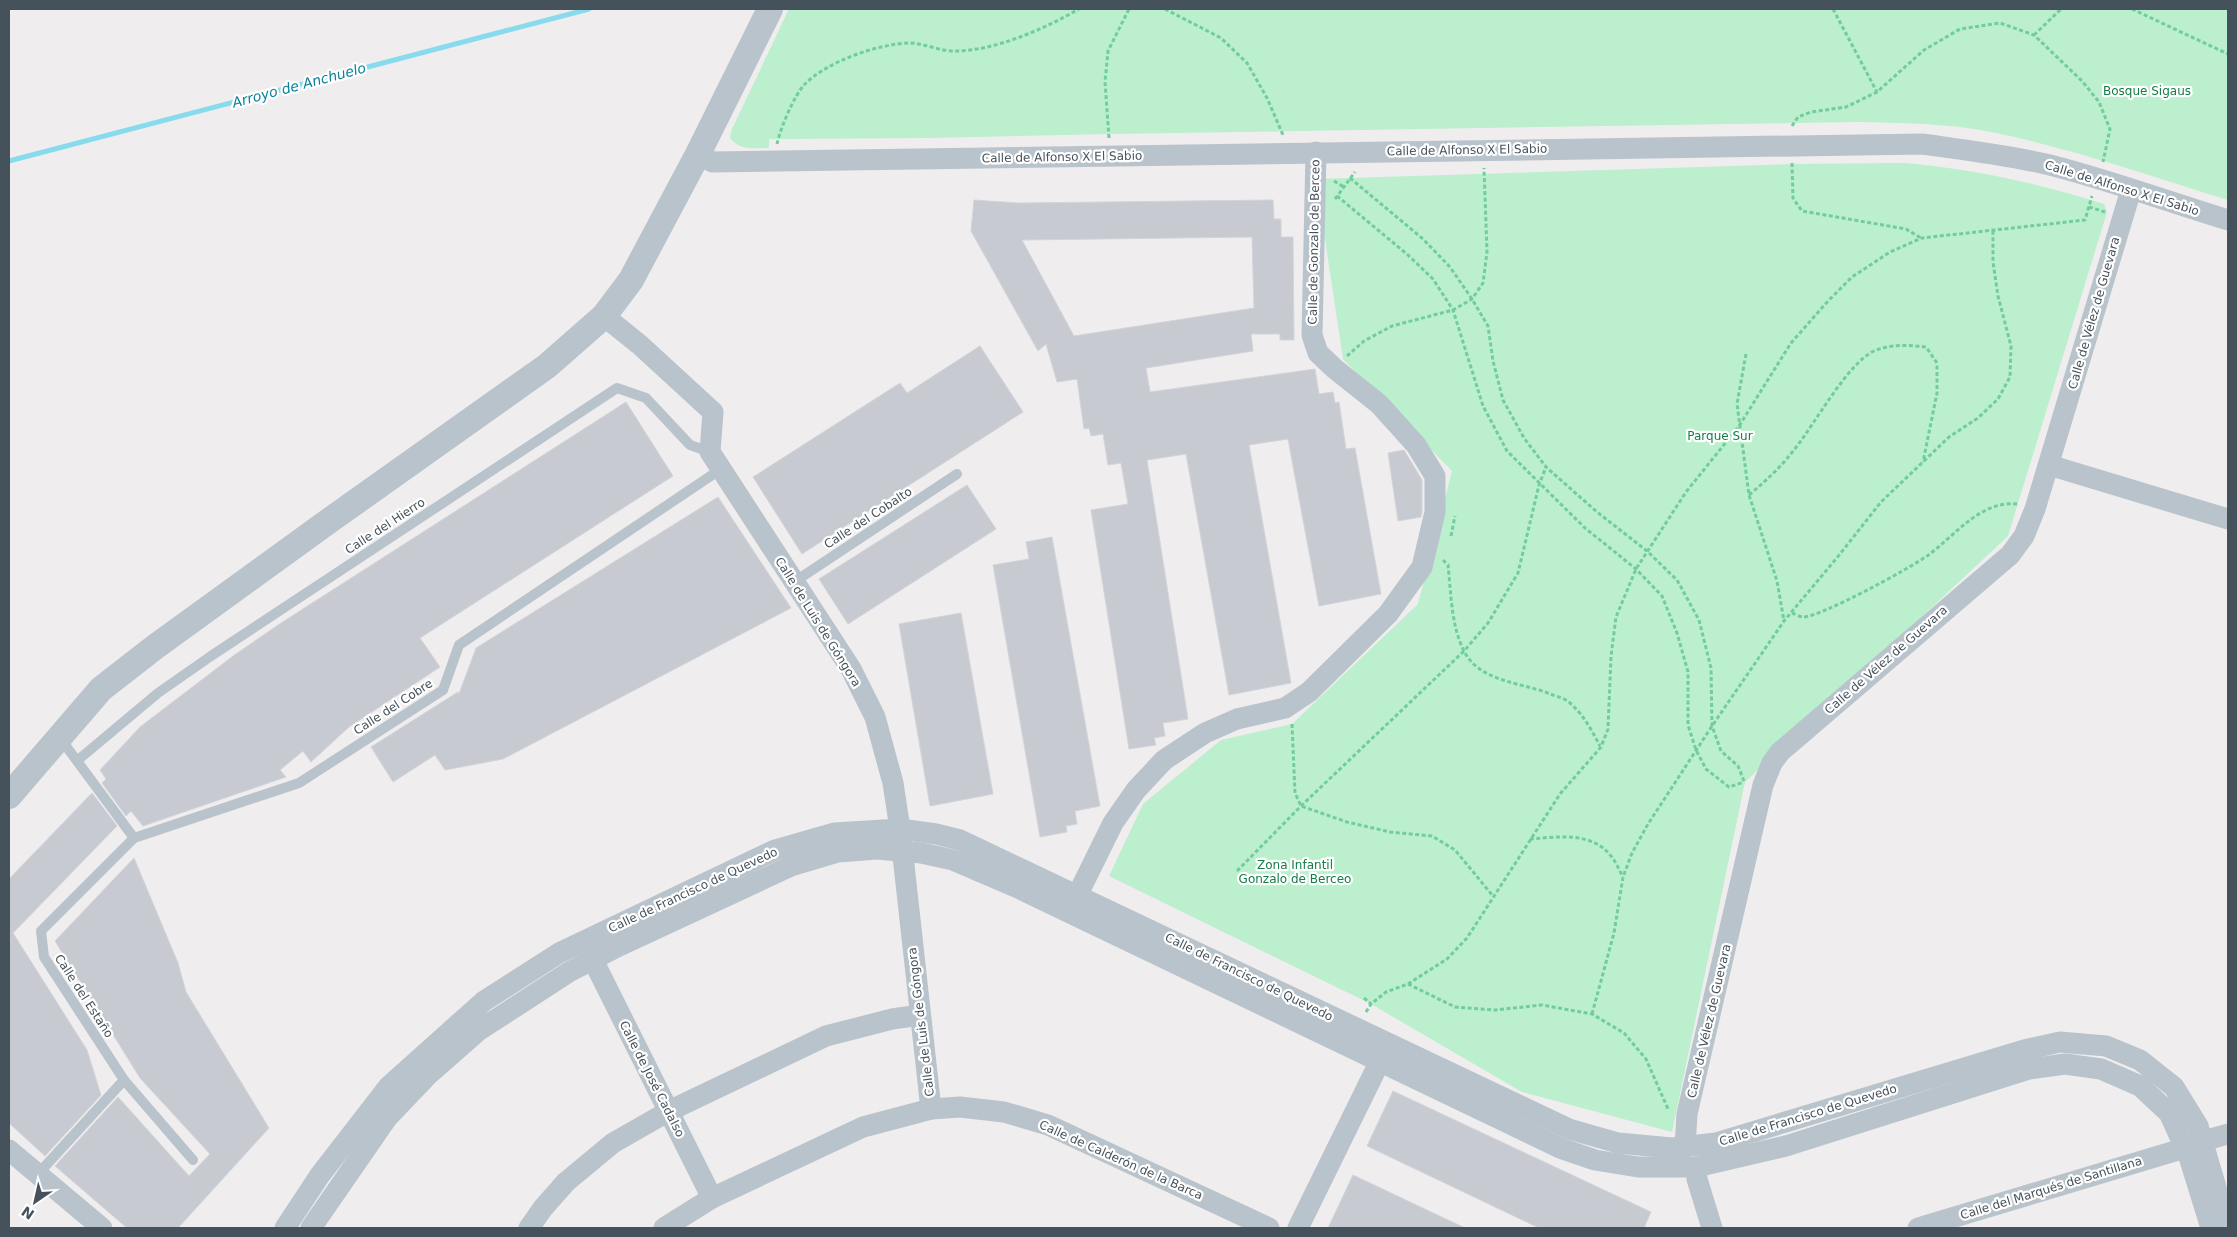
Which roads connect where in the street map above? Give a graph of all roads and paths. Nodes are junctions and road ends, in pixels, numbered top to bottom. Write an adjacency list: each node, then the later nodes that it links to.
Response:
1 (770, 9): 14 (street)
2 (1079, 9): 16 (path)
3 (1128, 9): 15 (path)
4 (1165, 9): 13 (path)
5 (1833, 9): 10 (path)
6 (2061, 9): 8 (path)
7 (2132, 9): 9 (path)
8 (2034, 35): 10 (path); 18 (path)
9 (2228, 54)
10 (1877, 92): 11 (path)
11 (1792, 126)
12 (1316, 152): 13 (street, Calle de Alfonso X El Sabio); 22 (street, Calle de Alfonso X El Sabio); 33 (street, Calle de Gonzalo de Berceo)
13 (1285, 153): 15 (street, Calle de Alfonso X El Sabio)
14 (698, 154): 16 (street, Calle de Alfonso X El Sabio); 31 (street)
15 (1110, 156): 16 (street, Calle de Alfonso X El Sabio)
16 (775, 160)
17 (1792, 162): 28 (path)
18 (2102, 165)
19 (1359, 166): 21 (path)
20 (1484, 166): 29 (path)
21 (1350, 178): 24 (path); 29 (path)
22 (2131, 190): 26 (street, Calle de Alfonso X El Sabio); 37 (street, Calle de Vélez de Guevara)
23 (2093, 195): 27 (path)
24 (1337, 196): 25 (path); 30 (path)
25 (1332, 203)
26 (2228, 220)
27 (1993, 231): 28 (path); 36 (path)
28 (1922, 238): 34 (path)
29 (1472, 299): 30 (path); 38 (path)
30 (1454, 310): 33 (path); 40 (path)
31 (604, 316): 35 (street); 57 (street)
32 (1746, 354): 34 (path)
33 (1335, 369): 55 (street, Calle de Gonzalo de Berceo)
34 (1739, 426): 41 (path); 47 (path)
35 (716, 460): 51 (street, Calle de Luis de Góngora); 60 (lane, Calle del Hierro); 65 (lane, Calle del Cobre)
36 (1923, 462): 41 (path); 52 (path)
37 (2050, 465): 43 (street, Calle de Vélez de Guevara); 44 (street)
38 (1546, 467): 40 (path); 47 (path)
39 (956, 474): 51 (lane, Calle del Cobalto)
40 (1539, 485): 50 (path); 54 (path)
41 (1749, 494): 53 (path)
42 (1455, 509): 45 (path)
43 (2035, 509): 52 (path); 61 (street, Calle de Vélez de Guevara)
44 (2228, 519)
45 (1449, 542)
46 (1446, 551): 48 (path)
47 (1646, 551): 50 (path); 56 (path)
48 (1442, 560): 49 (path); 54 (path)
49 (1438, 568)
50 (1636, 569): 58 (path); 59 (path)
51 (794, 582): 64 (street, Calle de Luis de Góngora)
52 (1792, 613): 53 (path)
53 (1784, 621): 56 (path)
54 (1464, 651): 58 (path); 63 (path)
55 (1292, 717): 63 (path); 70 (street, Calle de Gonzalo de Berceo)
56 (1712, 726): 59 (path); 61 (path)
57 (59, 736): 60 (lane); 62 (street)
58 (1601, 747): 66 (path)
59 (1696, 750): 61 (path); 69 (path)
60 (78, 760): 65 (lane)
61 (1754, 783): 81 (street, Calle de Vélez de Guevara)
62 (9, 796)
63 (1301, 806): 68 (path); 71 (path)
64 (900, 829): 67 (street, Calle de Luis de Góngora); 70 (street, Calle de Francisco de Quevedo); 91 (street, Calle de Francisco de Quevedo)
65 (134, 838): 78 (lane, Calle del Estaño)
66 (1529, 839): 69 (path); 71 (path)
67 (901, 851): 72 (street, Calle de Francisco de Quevedo); 76 (street, Calle de Luis de Góngora); 77 (street, Calle de Francisco de Quevedo)
68 (1237, 871)
69 (1623, 877): 75 (path)
70 (1078, 896): 84 (street, Calle de Francisco de Quevedo)
71 (1493, 896): 73 (path)
72 (594, 960): 80 (street, Calle de José Cadalso); 92 (street, Calle de Francisco de Quevedo)
73 (1408, 984): 74 (path); 75 (path)
74 (1364, 998)
75 (1592, 1014): 81 (path)
76 (920, 1015): 79 (street, Calle de Luis de Góngora); 80 (street)
77 (1380, 1061): 87 (street, Calle de Francisco de Quevedo); 96 (street)
78 (124, 1080): 86 (lane, Calle del Estaño); 88 (lane)
79 (931, 1109): 89 (street, Calle de Calderón de la Barca); 95 (street, Calle de Calderón de la Barca)
80 (669, 1111): 89 (street, Calle de José Cadalso); 93 (street)
81 (1687, 1114): 84 (street, Calle de Vélez de Guevara)
82 (2228, 1134): 83 (street, Calle del Marqués de Santillana)
83 (2194, 1144): 84 (street, Calle de Francisco de Quevedo); 87 (street, Calle de Francisco de Quevedo); 98 (street, Calle del Marqués de Santillana); 99 (street, Calle de Francisco de Quevedo); 100 (street, Calle de Francisco de Quevedo)
84 (1685, 1147)
85 (9, 1150): 88 (street)
86 (193, 1160)
87 (1696, 1167): 97 (street)
88 (38, 1174): 90 (street)
89 (712, 1198): 94 (street, Calle de Calderón de la Barca)
90 (102, 1228)
91 (285, 1228)
92 (312, 1228)
93 (529, 1228)
94 (664, 1228)
95 (1270, 1228)
96 (1298, 1228)
97 (1712, 1228)
98 (1918, 1228)
99 (2211, 1228)
100 (2228, 1228)

